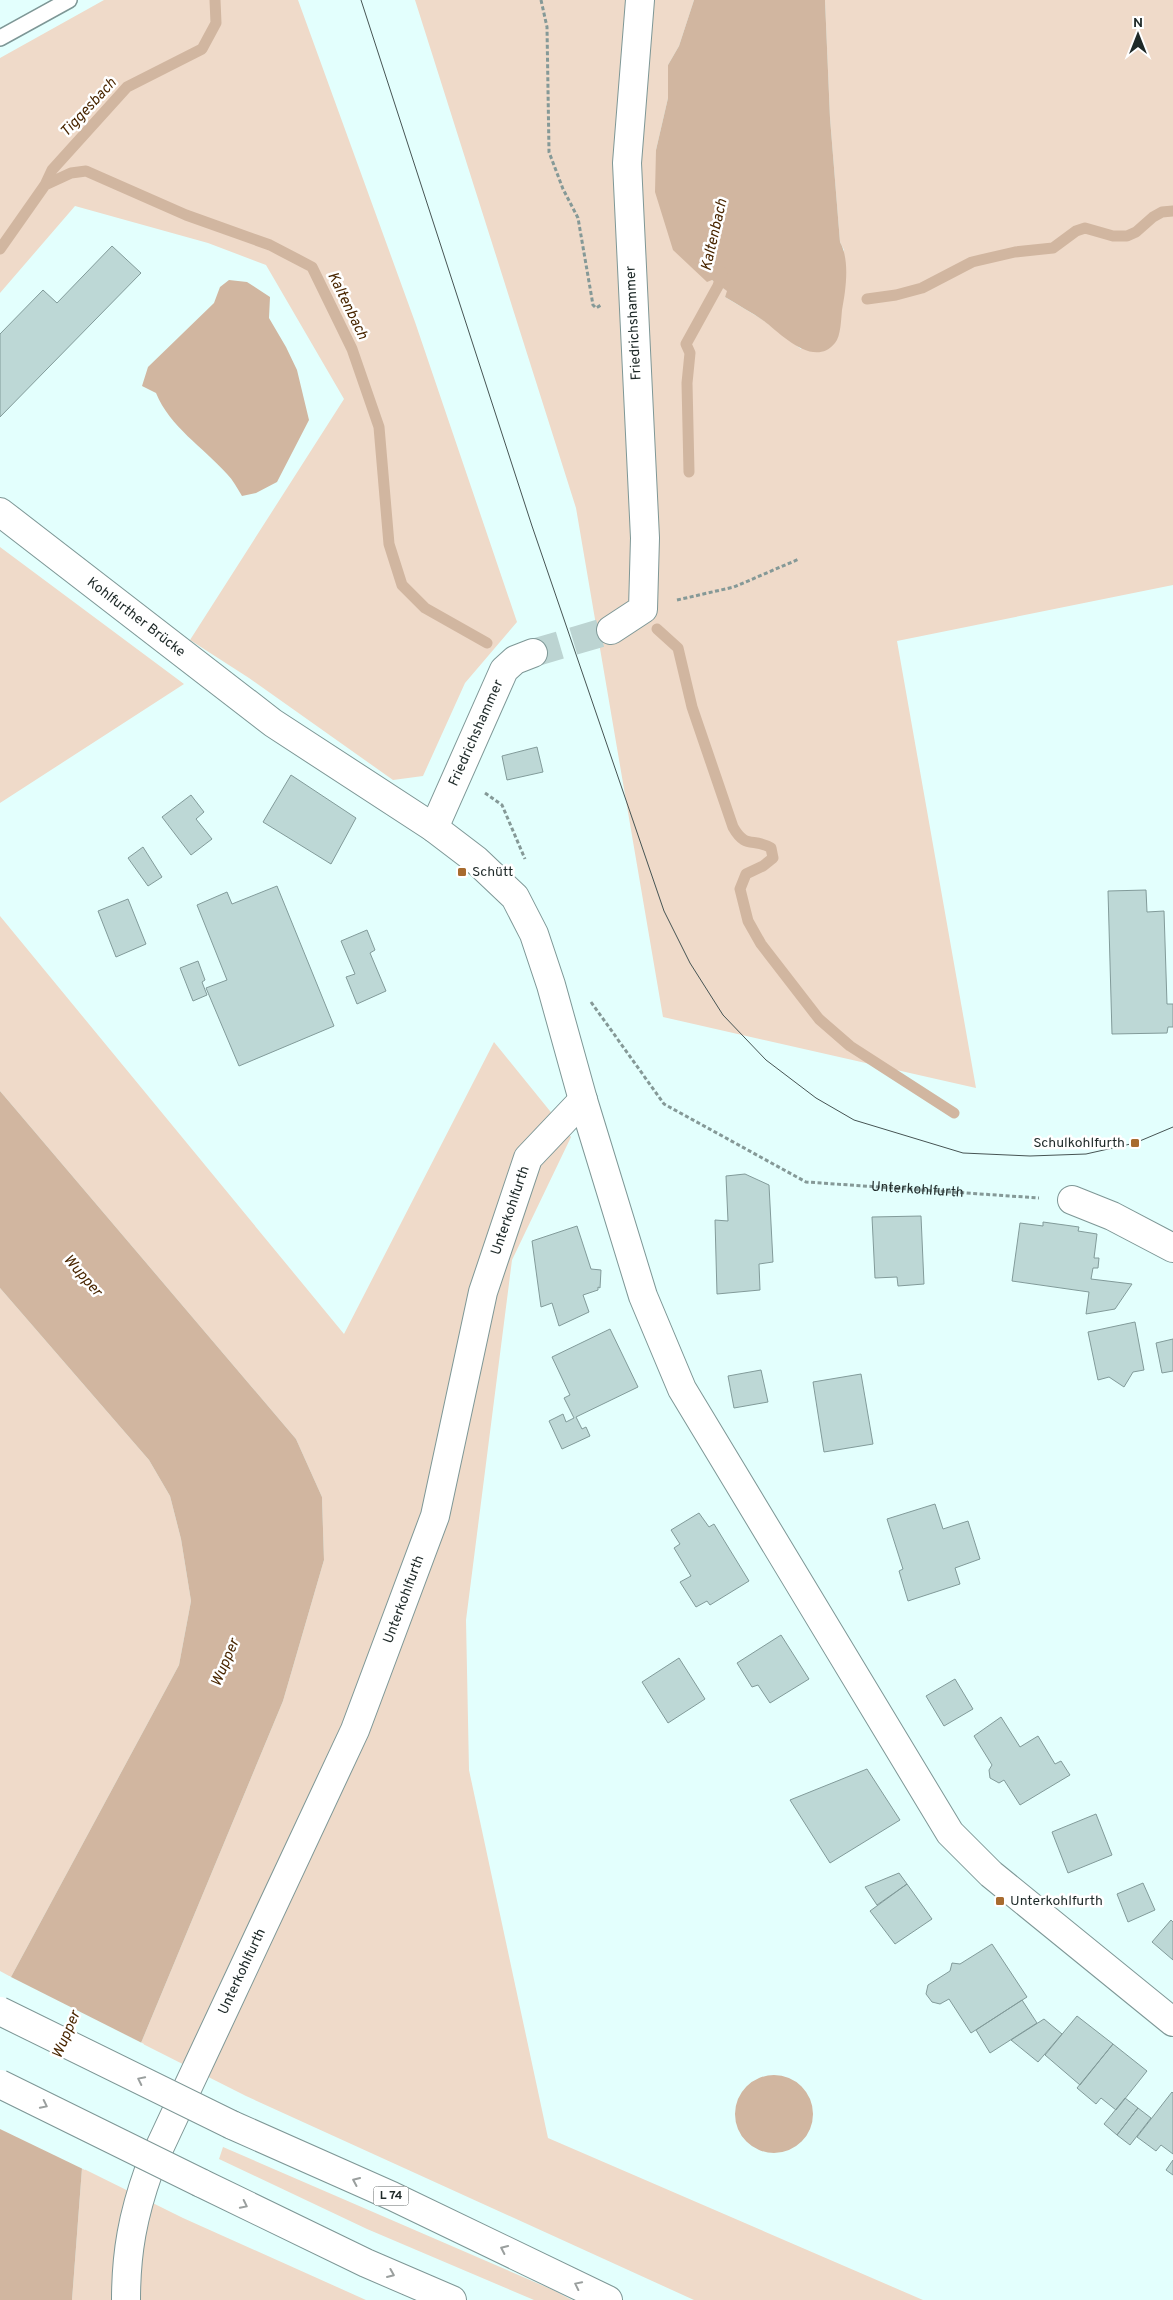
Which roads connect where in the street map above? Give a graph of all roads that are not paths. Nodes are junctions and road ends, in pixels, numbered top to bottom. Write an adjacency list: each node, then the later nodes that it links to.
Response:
1 (69, 0): 3 (lane)
2 (640, 0): 5 (main road, Friedrichshammer)
3 (0, 38)
4 (0, 512): 7 (main road, Kohlfurther Brücke)
5 (611, 630)
6 (533, 652): 7 (main road, Friedrichshammer)
7 (434, 828): 8 (main road)
8 (583, 1100): 12 (main road); 14 (main road, Unterkohlfurth)
9 (1072, 1200): 10 (main road)
10 (1173, 1248)
11 (0, 2011): 16 (main road, L 74, one-way to 11, bridge)
12 (1173, 2022)
13 (0, 2084): 15 (main road, one-way to 15, bridge)
14 (126, 2300)
15 (452, 2300)
16 (608, 2300)

